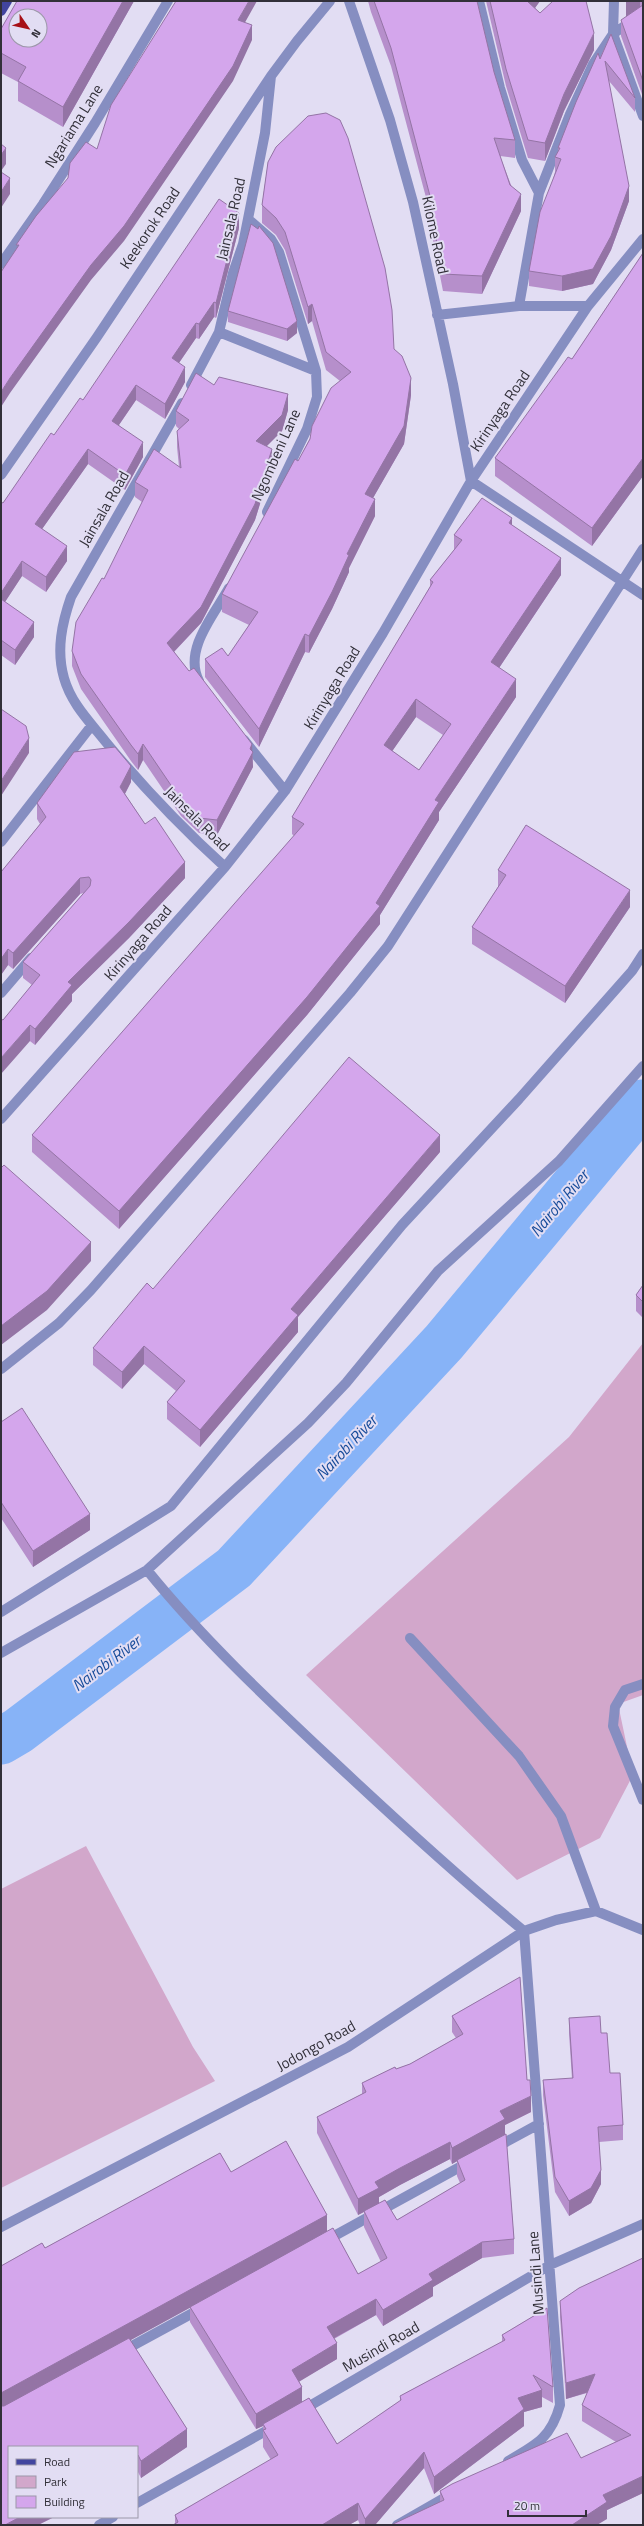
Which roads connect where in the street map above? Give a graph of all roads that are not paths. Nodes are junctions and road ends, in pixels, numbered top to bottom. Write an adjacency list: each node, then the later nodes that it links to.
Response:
1 (7, 1): 7 (main road)
2 (168, 1): 15 (street, Ngariama Lane)
3 (330, 1): 10 (street, Keekorok Road)
4 (349, 1): 18 (street, Kilome Road)
5 (479, 1): 12 (street)
6 (614, 1): 9 (street)
7 (1, 11)
8 (643, 13): 9 (street)
9 (613, 34): 11 (street); 12 (street)
10 (272, 76): 13 (street, Jainsala Road); 21 (street, Keekorok Road)
11 (643, 116)
12 (540, 193): 16 (street)
13 (248, 219): 19 (street, Jainsala Road); 20 (street, Ngombeni Lane)
14 (643, 239): 17 (street, Kirinyaga Road)
15 (1, 264)
16 (519, 306): 17 (street); 18 (street)
17 (588, 306): 22 (street, Kirinyaga Road)
18 (437, 315): 22 (street, Kilome Road)
19 (219, 332): 20 (street); 29 (street, Jainsala Road)
20 (316, 371): 23 (street, Ngombeni Lane)
21 (1, 475)
22 (471, 481): 26 (street); 31 (street, Kirinyaga Road)
23 (261, 524)
24 (643, 549): 26 (street)
25 (234, 577): 28 (street)
26 (622, 581): 27 (street); 39 (street)
27 (643, 595)
28 (204, 688)
29 (92, 725): 32 (street); 33 (street, Jainsala Road)
30 (239, 733): 31 (street)
31 (285, 791): 33 (street, Kirinyaga Road)
32 (1, 842)
33 (225, 867): 38 (street, Kirinyaga Road)
34 (40, 948): 36 (street)
35 (643, 954): 41 (street)
36 (1, 993)
37 (643, 1066): 40 (street)
38 (1, 1119)
39 (1, 1369)
40 (147, 1570): 43 (street); 48 (street)
41 (1, 1612)
42 (410, 1638): 46 (street)
43 (1, 1653)
44 (643, 1684): 45 (street)
45 (643, 1800)
46 (596, 1911): 47 (street); 48 (street, Jodongo Road)
47 (643, 1930)
48 (524, 1931): 49 (street, Musindi Lane); 51 (street, Jodongo Road)
49 (539, 2124): 52 (street); 53 (street, Musindi Lane)
50 (643, 2224): 53 (street, Musindi Road)
51 (1, 2227)
52 (316, 2246)
53 (550, 2265): 56 (street, Musindi Lane); 58 (street, Musindi Road)
54 (211, 2303): 55 (street)
55 (113, 2357)
56 (497, 2467)
57 (457, 2490): 61 (street)
58 (138, 2502)
59 (111, 2518): 60 (street)
60 (99, 2525)
61 (397, 2525)

